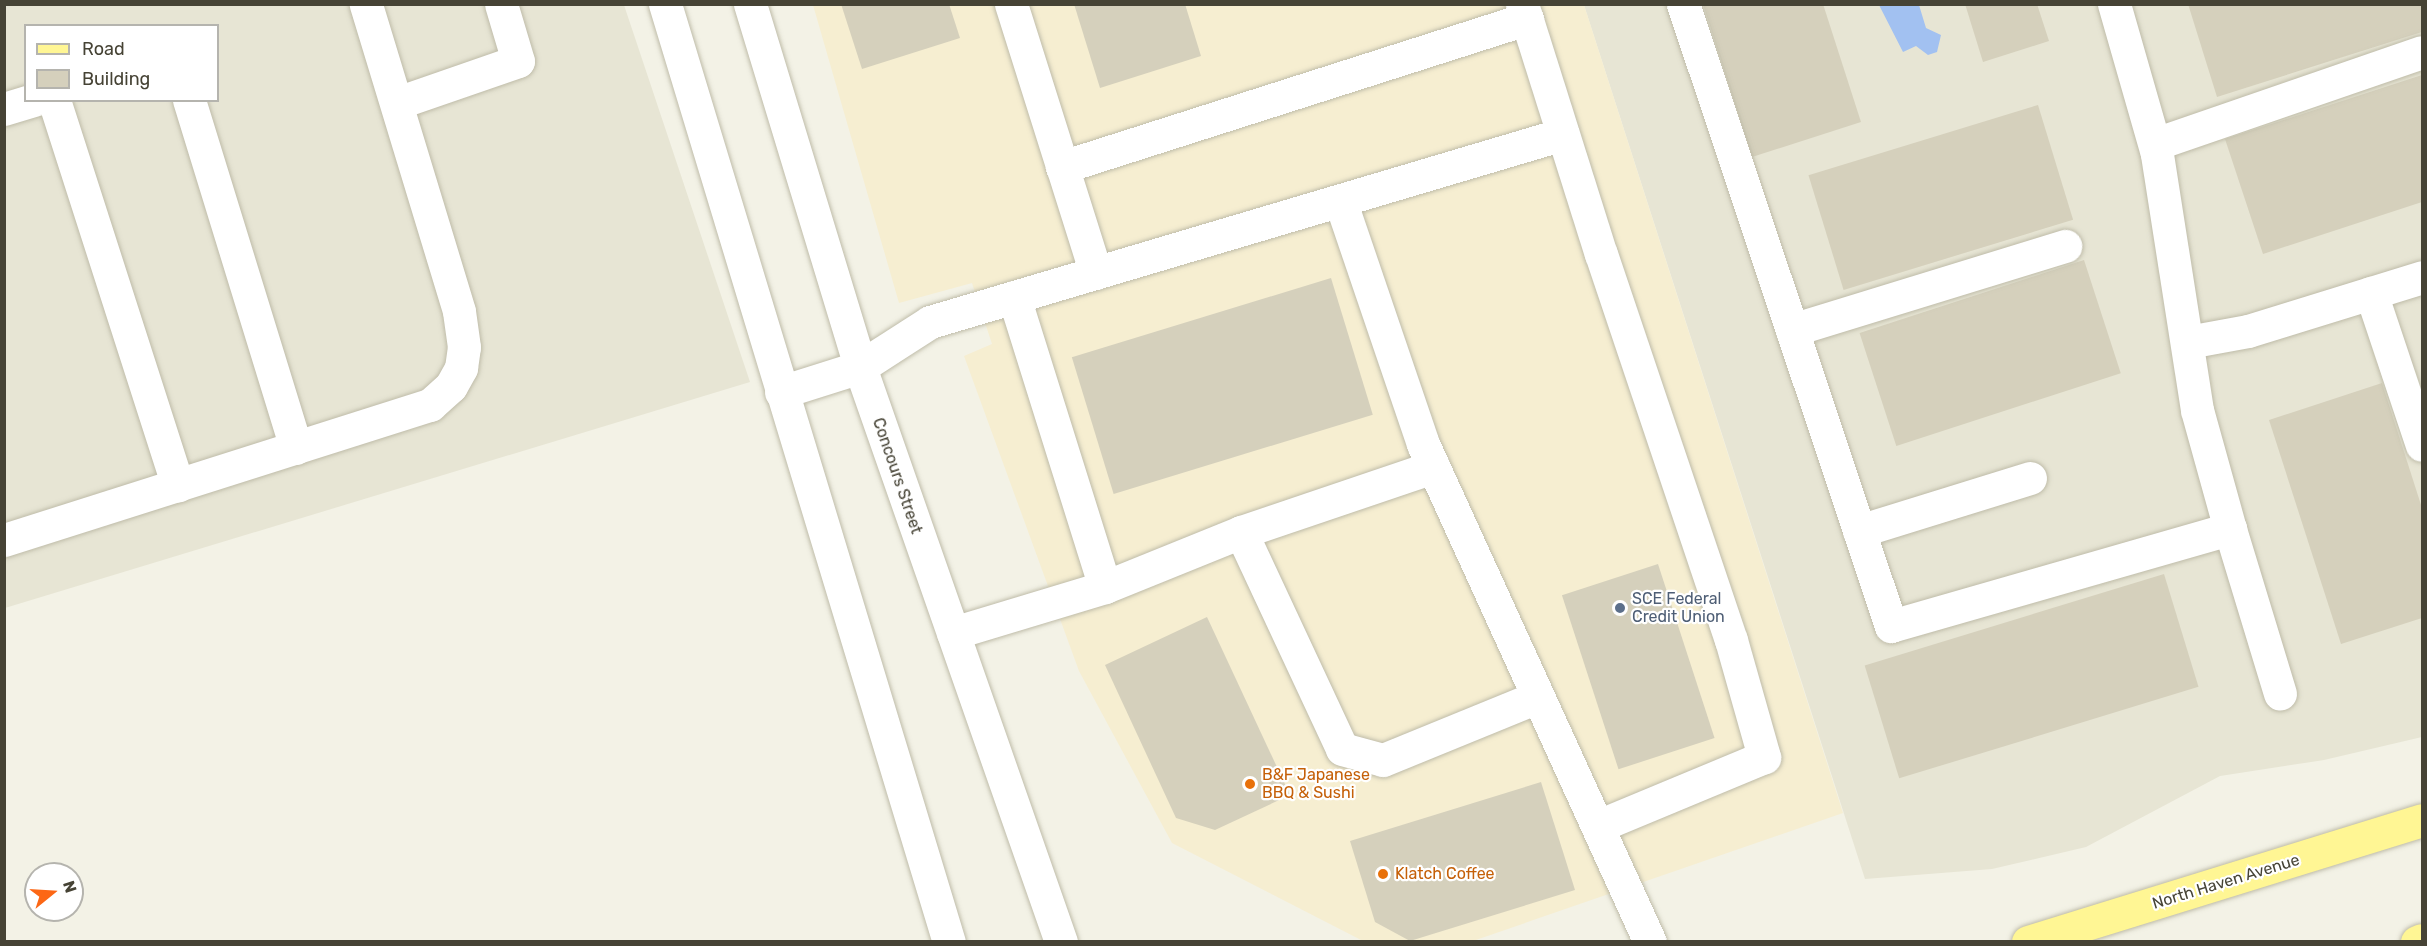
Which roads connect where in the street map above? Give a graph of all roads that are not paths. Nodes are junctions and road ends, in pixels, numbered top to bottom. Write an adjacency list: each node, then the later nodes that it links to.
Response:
1 (366, 4): 13 (street)
2 (501, 4): 13 (street)
3 (664, 4): 27 (street)
4 (750, 4): 26 (street, Concours Street)
5 (1011, 4): 17 (street)
6 (1683, 4): 24 (street)
7 (2114, 4): 16 (street)
8 (1524, 12): 15 (street); 17 (street)
9 (2422, 52): 16 (street)
10 (27, 102): 14 (street)
11 (55, 102): 32 (street)
12 (190, 102): 29 (street)
13 (397, 103): 29 (street)
14 (4, 109)
15 (1563, 134): 18 (street); 42 (street)
16 (2155, 144): 25 (street)
17 (1062, 167): 20 (street)
18 (1341, 203): 20 (street); 30 (street)
19 (2065, 246): 24 (street)
20 (1096, 273): 23 (street)
21 (2422, 277): 22 (street)
22 (2371, 293): 25 (street); 28 (street)
23 (1014, 297): 26 (street); 37 (street)
24 (1792, 330): 34 (street)
25 (2188, 342): 33 (street)
26 (860, 367): 27 (street); 38 (street, Concours Street)
27 (781, 392): 44 (street)
28 (2422, 445)
29 (296, 448): 32 (street)
30 (1433, 467): 35 (street); 40 (street)
31 (2031, 478): 34 (street)
32 (178, 486): 36 (street)
33 (2230, 529): 34 (street); 39 (street)
34 (1859, 531)
35 (1241, 532): 37 (street); 40 (street)
36 (4, 540)
37 (1105, 587): 38 (street)
38 (953, 633): 45 (street, Concours Street)
39 (2280, 694)
40 (1537, 697): 42 (street)
41 (2422, 820): 47 (main road, North Haven Avenue)
42 (1598, 826): 46 (street)
43 (2422, 940): 48 (main road)
44 (949, 942)
45 (1061, 942)
46 (1650, 942)
47 (2028, 942)
48 (2417, 942)

